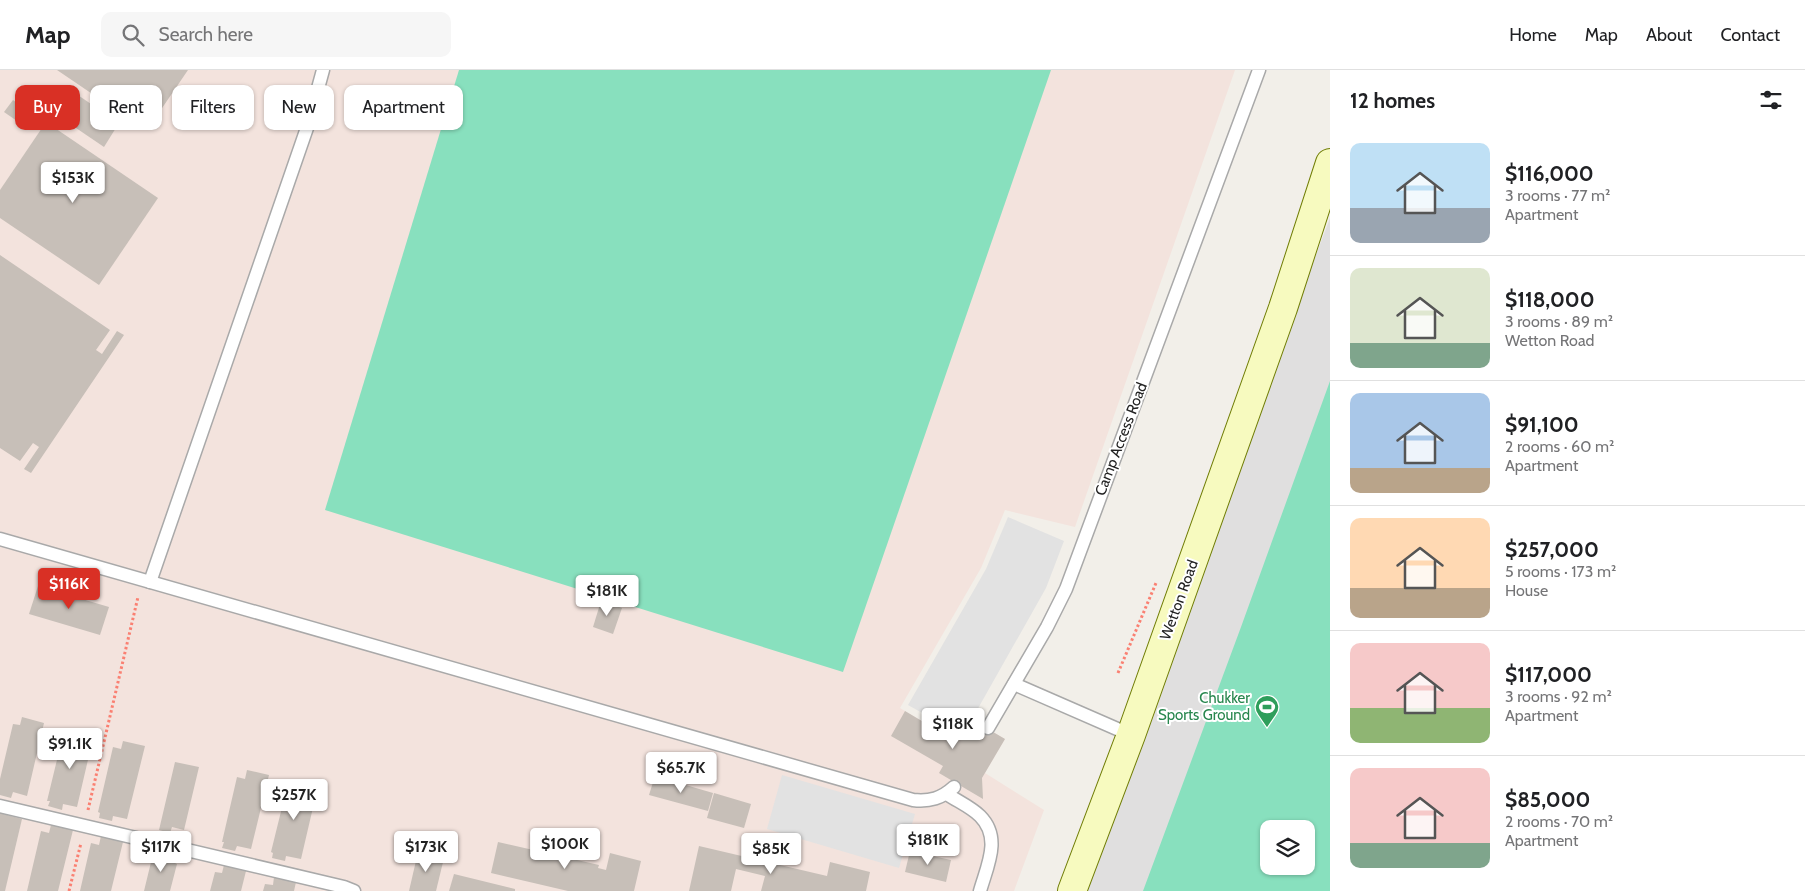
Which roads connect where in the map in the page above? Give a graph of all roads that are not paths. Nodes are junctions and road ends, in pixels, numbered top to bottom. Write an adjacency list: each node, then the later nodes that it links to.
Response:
1 (323, 70): 7 (lane)
2 (1259, 70): 8 (lane, Camp Access Road)
3 (1330, 163): 5 (main road, Wetton Road)
4 (1330, 198): 5 (main road, Wetton Road)
5 (1284, 308): 10 (main road, Wetton Road)
6 (0, 539): 7 (lane)
7 (146, 581): 13 (lane)
8 (1014, 684): 9 (lane, Camp Access Road); 10 (lane)
9 (988, 728)
10 (1130, 735): 14 (main road, Wetton Road)
11 (0, 806): 12 (lane)
12 (354, 891)
13 (980, 891)
14 (1072, 891)

